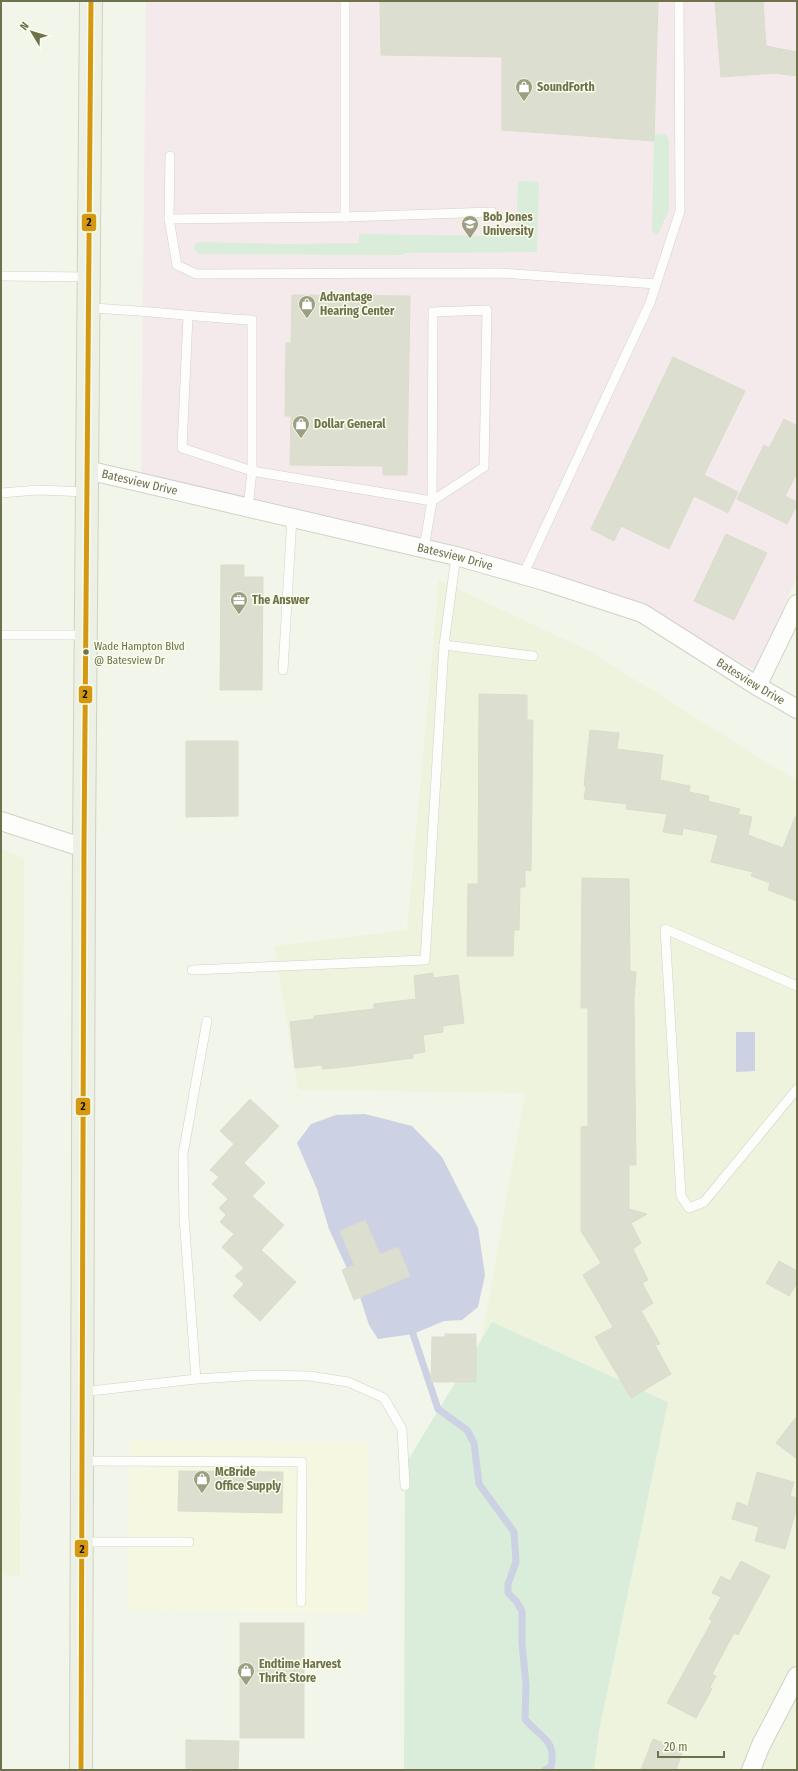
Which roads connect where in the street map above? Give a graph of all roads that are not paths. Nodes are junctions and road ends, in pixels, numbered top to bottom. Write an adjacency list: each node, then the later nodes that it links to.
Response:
1 (90, 1): 9 (main road)
2 (345, 1): 6 (lane)
3 (679, 1): 10 (lane)
4 (170, 156): 7 (lane)
5 (492, 212): 6 (lane)
6 (345, 217): 7 (lane)
7 (169, 219): 10 (lane)
8 (1, 276): 9 (lane)
9 (88, 276): 11 (main road)
10 (656, 284): 22 (lane)
11 (88, 308): 12 (lane); 13 (main road)
12 (188, 316): 14 (lane); 14 (lane)
13 (87, 470): 16 (main road); 18 (street, Batesview Drive)
14 (252, 471): 17 (lane); 18 (lane)
15 (3, 491): 16 (lane)
16 (87, 492): 25 (main road)
17 (432, 501): 17 (lane); 20 (lane)
18 (248, 508): 19 (street, Batesview Drive)
19 (292, 518): 20 (street, Batesview Drive); 28 (lane)
20 (424, 548): 21 (street, Batesview Drive)
21 (456, 556): 22 (street, Batesview Drive); 26 (lane)
22 (523, 575): 29 (street, Batesview Drive)
23 (797, 604): 29 (street)
24 (1, 634): 25 (lane)
25 (85, 635): 32 (main road)
26 (444, 646): 27 (lane); 33 (lane)
27 (533, 656)
28 (283, 670)
29 (757, 686): 30 (street, Batesview Drive)
30 (797, 709)
31 (1, 821): 32 (street)
32 (84, 848): 38 (main road)
33 (192, 970)
34 (797, 986): 36 (lane)
35 (207, 1021): 37 (lane)
36 (797, 1089)
37 (196, 1379): 38 (lane); 40 (lane)
38 (82, 1392): 39 (main road)
39 (82, 1461): 41 (main road); 43 (lane)
40 (405, 1486)
41 (82, 1542): 42 (lane); 45 (main road)
42 (189, 1542)
43 (301, 1602)
44 (797, 1676): 46 (street)
45 (81, 1770)
46 (751, 1770)

